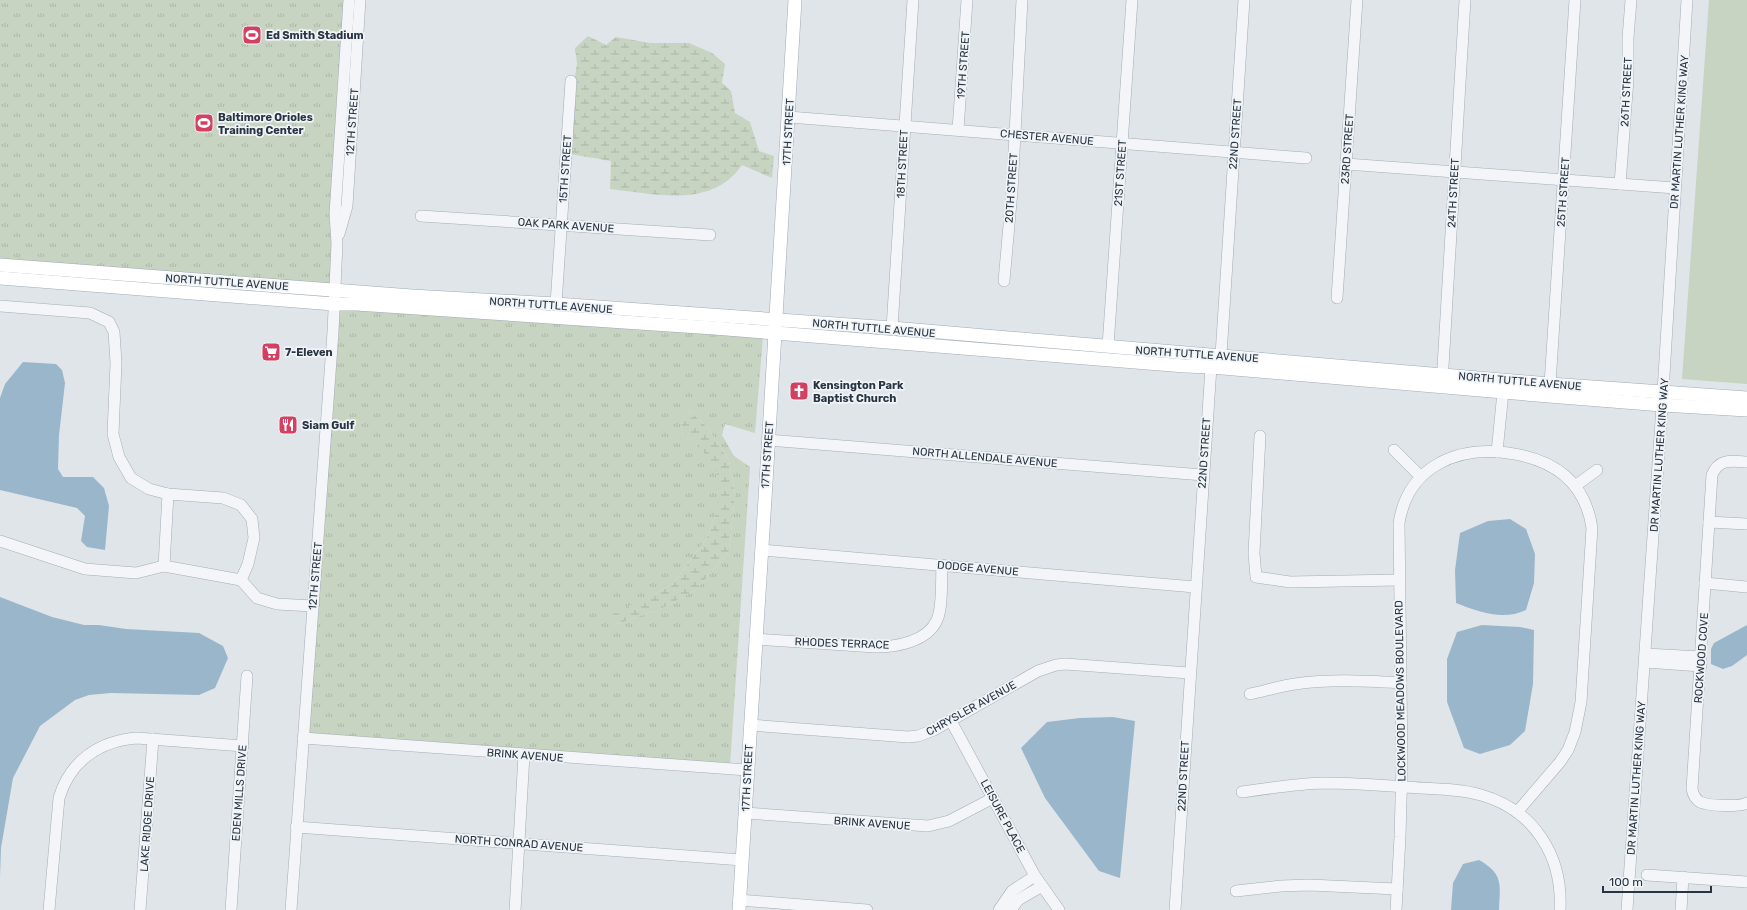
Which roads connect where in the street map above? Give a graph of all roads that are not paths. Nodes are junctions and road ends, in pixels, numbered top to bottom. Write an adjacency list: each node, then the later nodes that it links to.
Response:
1 (348, 0): 30 (street, 12TH STREET)
2 (360, 0): 30 (street, 12TH STREET)
3 (795, 0): 15 (main road, 17TH STREET)
4 (913, 0): 16 (street, 18TH STREET)
5 (967, 0): 17 (street, 19TH STREET)
6 (1022, 0): 18 (street, 20TH STREET)
7 (1132, 0): 19 (street, 21ST STREET)
8 (1244, 0): 20 (street, 22ND STREET)
9 (1357, 0): 22 (street, 23RD STREET)
10 (1465, 0): 23 (street, 24TH STREET)
11 (1575, 0): 24 (street, 25TH STREET)
12 (1631, 0): 25 (street, 26TH STREET)
13 (1688, 0): 26 (street, DR MARTIN LUTHER KING WAY)
14 (571, 81): 28 (street, 15TH STREET)
15 (789, 118): 16 (street, CHESTER AVENUE); 41 (main road, 17TH STREET)
16 (904, 127): 17 (street, CHESTER AVENUE); 42 (street, 18TH STREET)
17 (958, 130): 18 (street, CHESTER AVENUE)
18 (1014, 135): 19 (street, CHESTER AVENUE); 33 (street, 20TH STREET)
19 (1122, 144): 20 (street, CHESTER AVENUE); 43 (street, 21ST STREET)
20 (1234, 152): 21 (street, CHESTER AVENUE); 44 (street, 22ND STREET)
21 (1306, 158)
22 (1346, 164): 23 (street); 37 (street, 23RD STREET)
23 (1454, 172): 24 (street); 46 (street, 24TH STREET)
24 (1563, 180): 25 (street); 47 (street, 25TH STREET)
25 (1620, 184): 26 (street)
26 (1675, 188): 49 (street, DR MARTIN LUTHER KING WAY)
27 (421, 216): 28 (street, OAK PARK AVENUE)
28 (561, 225): 29 (street, OAK PARK AVENUE); 39 (street, 15TH STREET)
29 (710, 235)
30 (337, 243): 36 (street, 12TH STREET)
31 (0, 265): 34 (main road, NORTH TUTTLE AVENUE)
32 (0, 278): 35 (main road, NORTH TUTTLE AVENUE)
33 (1004, 281)
34 (218, 282): 35 (main road); 36 (main road, NORTH TUTTLE AVENUE)
35 (154, 290): 38 (main road, NORTH TUTTLE AVENUE)
36 (334, 290): 38 (street, 12TH STREET); 39 (main road, NORTH TUTTLE AVENUE)
37 (1337, 298)
38 (334, 304): 41 (main road, NORTH TUTTLE AVENUE); 74 (street, 12TH STREET)
39 (556, 304): 41 (main road, NORTH TUTTLE AVENUE)
40 (0, 306): 62 (street)
41 (777, 327): 42 (main road, NORTH TUTTLE AVENUE); 45 (main road, NORTH TUTTLE AVENUE); 54 (main road, 17TH STREET)
42 (892, 328): 43 (main road, NORTH TUTTLE AVENUE)
43 (1108, 346): 44 (main road, NORTH TUTTLE AVENUE)
44 (1221, 355): 45 (street); 46 (main road, NORTH TUTTLE AVENUE)
45 (1210, 367): 46 (main road, NORTH TUTTLE AVENUE); 59 (street, 22ND STREET)
46 (1442, 380): 47 (main road, NORTH TUTTLE AVENUE); 48 (main road, NORTH TUTTLE AVENUE)
47 (1550, 384): 49 (main road, NORTH TUTTLE AVENUE)
48 (1503, 392): 51 (main road, NORTH TUTTLE AVENUE); 56 (street)
49 (1663, 392): 50 (main road, NORTH TUTTLE AVENUE); 51 (street, DR MARTIN LUTHER KING WAY)
50 (1747, 398)
51 (1662, 405): 52 (main road, NORTH TUTTLE AVENUE); 76 (street, DR MARTIN LUTHER KING WAY)
52 (1747, 410)
53 (1260, 436): 70 (street)
54 (768, 440): 59 (street, NORTH ALLENDALE AVENUE); 66 (main road, 17TH STREET)
55 (1394, 450): 60 (street)
56 (1497, 452): 60 (street, LOCKWOOD MEADOWS BOULEVARD); 61 (street, LOCKWOOD MEADOWS BOULEVARD)
57 (1747, 462): 63 (street, ROCKWOOD COVE)
58 (1597, 470): 61 (street)
59 (1203, 475): 72 (street, 22ND STREET)
60 (1421, 477): 70 (street, LOCKWOOD MEADOWS BOULEVARD)
61 (1575, 486): 93 (street, LOCKWOOD MEADOWS BOULEVARD)
62 (168, 494): 68 (street); 69 (street)
63 (1709, 522): 64 (street); 71 (street, ROCKWOOD COVE)
64 (1747, 524)
65 (0, 541): 68 (street)
66 (761, 550): 67 (street, DODGE AVENUE); 75 (main road, 17TH STREET)
67 (942, 565): 72 (street, DODGE AVENUE); 75 (street, RHODES TERRACE)
68 (164, 566): 69 (street)
69 (241, 580): 74 (street)
70 (1399, 580): 80 (street, LOCKWOOD MEADOWS BOULEVARD)
71 (1705, 583): 73 (street); 77 (street, ROCKWOOD COVE)
72 (1195, 587): 78 (street, 22ND STREET)
73 (1747, 587)
74 (314, 606): 84 (street, 12TH STREET)
75 (755, 639): 83 (main road, 17TH STREET)
76 (1645, 658): 77 (street); 118 (street, DR MARTIN LUTHER KING WAY)
77 (1701, 661): 92 (street, ROCKWOOD COVE)
78 (1190, 673): 82 (street, CHRYSLER AVENUE); 115 (street, 22ND STREET)
79 (247, 676): 86 (street, EDEN MILLS DRIVE)
80 (1401, 683): 81 (street); 89 (street, LOCKWOOD MEADOWS BOULEVARD)
81 (1250, 694)
82 (951, 721): 83 (street, CHRYSLER AVENUE); 91 (street, LEISURE PLACE)
83 (750, 725): 88 (main road, 17TH STREET)
84 (303, 738): 87 (street, BRINK AVENUE); 95 (street, 12TH STREET)
85 (153, 739): 86 (street); 106 (street); 107 (street, LAKE RIDGE DRIVE)
86 (243, 746): 108 (street, EDEN MILLS DRIVE)
87 (524, 755): 88 (street, BRINK AVENUE); 96 (street)
88 (747, 770): 94 (main road, 17TH STREET)
89 (1401, 787): 90 (street); 93 (street); 103 (street, LOCKWOOD MEADOWS BOULEVARD)
90 (1242, 792)
91 (993, 798): 94 (street, BRINK AVENUE); 99 (street, LEISURE PLACE)
92 (1747, 803)
93 (1518, 811): 117 (street)
94 (745, 813): 97 (main road, 17TH STREET)
95 (296, 827): 96 (street, NORTH CONRAD AVENUE); 109 (street, 12TH STREET)
96 (519, 843): 97 (street, NORTH CONRAD AVENUE); 110 (street)
97 (742, 860): 105 (main road, 17TH STREET)
98 (1647, 875): 100 (street)
99 (1035, 876): 102 (street, LEISURE PLACE); 112 (street)
100 (1683, 877): 101 (street); 119 (street)
101 (1747, 882)
102 (1042, 886): 113 (street); 114 (street, LEISURE PLACE)
103 (1398, 890): 104 (street); 116 (street, LOCKWOOD MEADOWS BOULEVARD)
104 (1236, 891)
105 (739, 905): 111 (street)
106 (49, 910)
107 (140, 910)
108 (231, 910)
109 (291, 910)
110 (515, 910)
111 (867, 910)
112 (999, 910)
113 (1011, 910)
114 (1059, 910)
115 (1175, 910)
116 (1396, 910)
117 (1560, 910)
118 (1627, 910)
119 (1681, 910)

